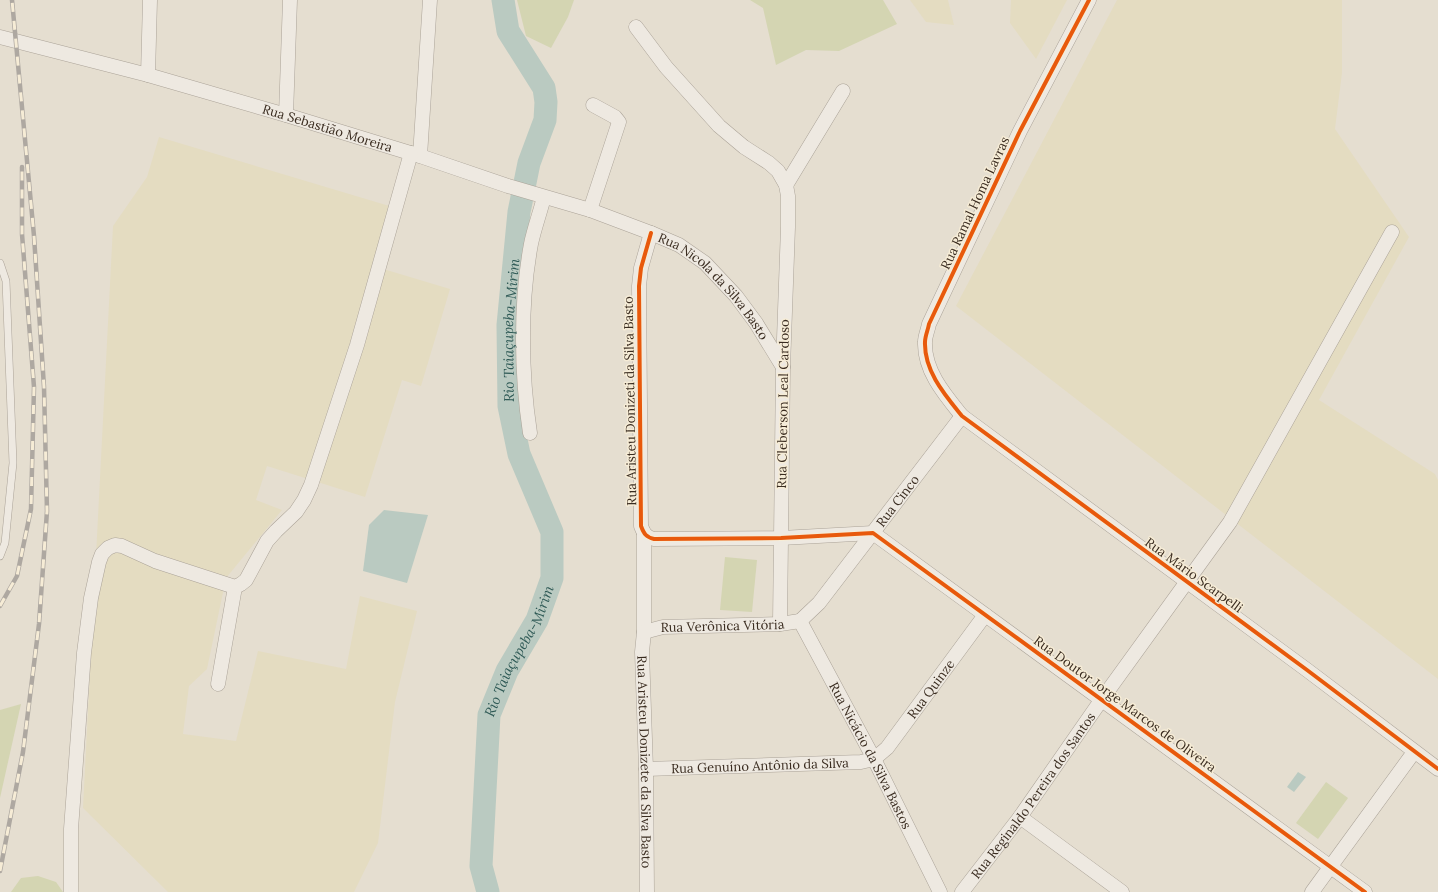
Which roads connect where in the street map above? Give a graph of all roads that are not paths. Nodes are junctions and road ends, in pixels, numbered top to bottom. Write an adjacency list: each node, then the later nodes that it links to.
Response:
1 (150, 0): 7 (street)
2 (290, 0): 10 (street)
3 (430, 0): 11 (street)
4 (1089, 0): 19 (street, Rua Ramal Homa Lavras)
5 (636, 27): 12 (street)
6 (0, 37): 7 (street, Rua Sebastião Moreira)
7 (148, 75): 10 (street, Rua Sebastião Moreira)
8 (843, 92): 12 (street)
9 (593, 105): 14 (street)
10 (286, 115): 11 (street, Rua Sebastião Moreira)
11 (416, 155): 13 (street, Rua Sebastião Moreira); 26 (street)
12 (786, 185): 18 (street, Rua Cleberson Leal Cardoso)
13 (544, 197): 14 (street, Rua Sebastião Moreira); 20 (street)
14 (590, 210): 15 (street, Rua Sebastião Moreira)
15 (650, 232): 18 (street, Rua Nicola da Silva Basto); 22 (street, Rua Aristeu Donizeti da Silva Basto)
16 (1392, 232): 25 (street, Rua Reginaldo Pereira dos Santos)
17 (0, 263): 24 (lane)
18 (783, 367): 23 (street, Rua Cleberson Leal Cardoso)
19 (962, 416): 21 (street, Rua Cinco); 25 (street, Rua Mário Scarpelli)
20 (530, 432)
21 (873, 533): 23 (street); 27 (street, Rua Doutor Jorge Marcos de Oliveira); 28 (street, Rua Cinco)
22 (649, 536): 23 (street); 30 (street, Rua Aristeu Donizeti da Silva Basto)
23 (781, 538): 29 (street, Rua Cleberson Leal Cardoso)
24 (0, 556)
25 (1187, 582): 32 (street, Rua Reginaldo Pereira dos Santos); 33 (street, Rua Mário Scarpelli)
26 (235, 587): 31 (street); 39 (street)
27 (985, 615): 32 (street, Rua Doutor Jorge Marcos de Oliveira); 34 (street, Rua Quinze)
28 (800, 620): 29 (street, Rua Verônica Vitória); 34 (street, Rua Nicácio da Silva Bastos)
29 (780, 624): 30 (street, Rua Verônica Vitória)
30 (644, 632): 36 (street, Rua Aristeu Donizete da Silva Basto)
31 (218, 684)
32 (1102, 699): 37 (street, Rua Reginaldo Pereira dos Santos); 38 (street, Rua Doutor Jorge Marcos de Oliveira)
33 (1414, 752): 35 (street, Rua Mário Scarpelli); 38 (street)
34 (874, 759): 36 (street, Rua Genuíno Antônio da Silva); 41 (street, Rua Nicácio da Silva Bastos)
35 (1438, 769)
36 (646, 770): 40 (street, Rua Aristeu Donizete da Silva Basto)
37 (1020, 817): 42 (street, Rua Reginaldo Pereira dos Santos); 43 (street)
38 (1331, 867): 44 (street); 45 (street, Rua Doutor Jorge Marcos de Oliveira)
39 (71, 892)
40 (647, 892)
41 (940, 892)
42 (962, 892)
43 (1122, 892)
44 (1312, 892)
45 (1365, 892)

